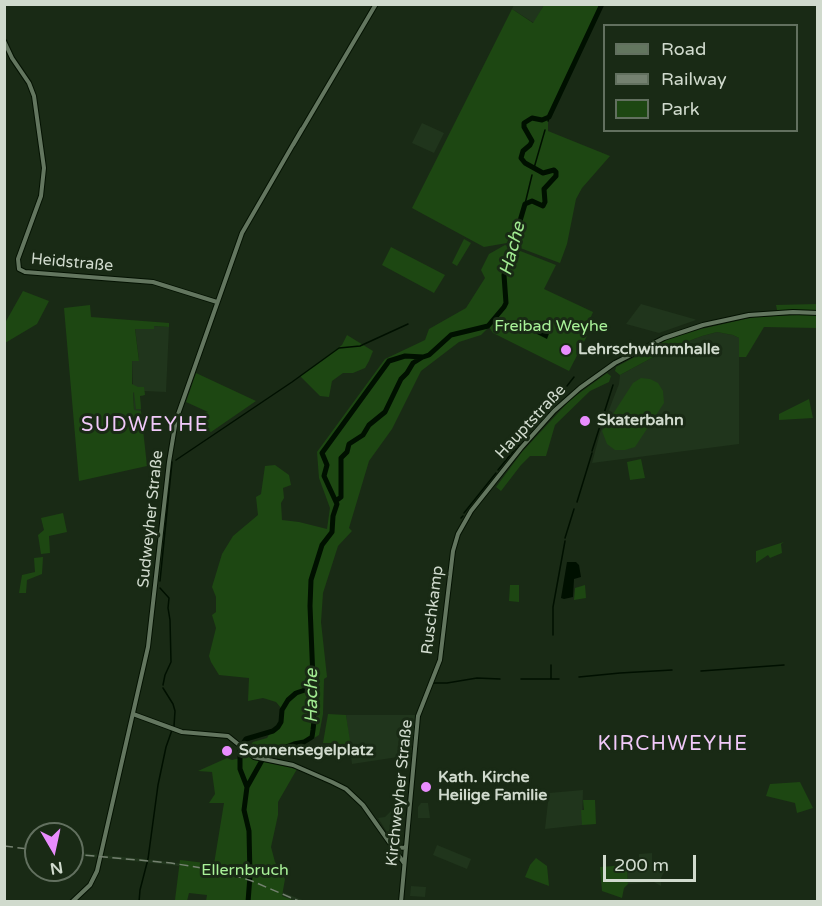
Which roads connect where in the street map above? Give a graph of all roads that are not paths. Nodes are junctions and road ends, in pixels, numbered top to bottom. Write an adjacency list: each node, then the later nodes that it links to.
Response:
1 (376, 4): 3 (main road, Sudweyher Straße)
2 (4, 41): 3 (main road, Heidstraße)
3 (217, 302): 7 (main road, Sudweyher Straße)
4 (818, 312): 5 (main road, Hauptstraße)
5 (458, 534): 6 (main road, Ruschkamp)
6 (428, 687): 9 (main road, Kirchweyher Straße)
7 (133, 714): 8 (main road); 11 (main road, Sudweyher Straße)
8 (394, 849): 9 (main road); 10 (main road)
9 (406, 850): 10 (main road, Kirchweyher Straße)
10 (405, 863): 12 (main road, Kirchweyher Straße)
11 (72, 902)
12 (401, 902)

